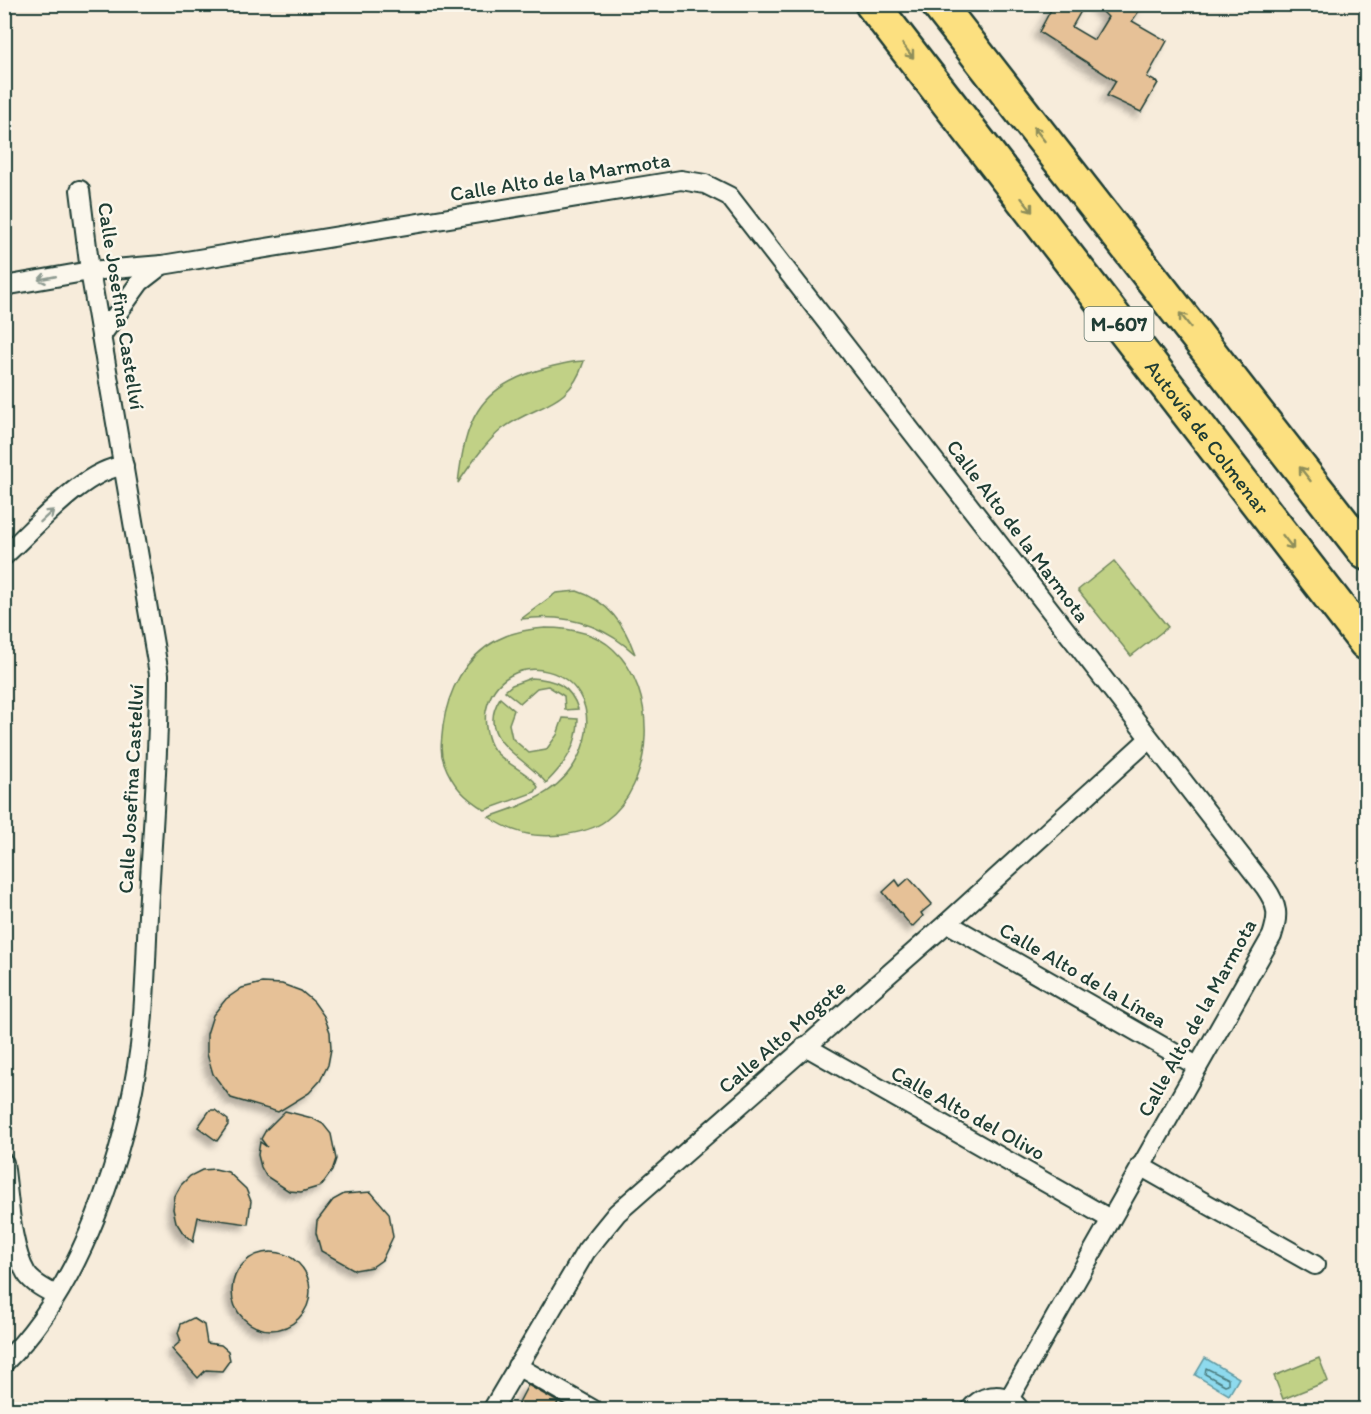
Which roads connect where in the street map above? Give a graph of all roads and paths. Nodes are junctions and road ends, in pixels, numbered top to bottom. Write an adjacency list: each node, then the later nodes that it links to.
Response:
1 (872, 4): 11 (highway, Autovía de Colmenar / M-607, one-way to 11)
2 (938, 4): 9 (highway, M-607, one-way to 2)
3 (80, 190): 5 (street, Calle Josefina Castellví)
4 (162, 265): 5 (street, Calle Alto de la Marmota); 7 (street, Calle Alto de la Marmota); 12 (street, Calle Alto de la Marmota)
5 (90, 271): 6 (street, Calle Alto de la Marmota, one-way to 6); 7 (street, Calle Josefina Castellví)
6 (4, 286)
7 (101, 336): 8 (street, Calle Josefina Castellví)
8 (124, 465): 10 (street, one-way to 8); 20 (street, Calle Josefina Castellví)
9 (1366, 553)
10 (4, 556)
11 (1366, 643)
12 (1149, 739): 13 (street, Calle Alto Mogote); 15 (street, Calle Alto de la Marmota)
13 (947, 923): 14 (street, Calle Alto Mogote); 15 (street, Calle Alto de la Línea)
14 (805, 1047): 18 (street, Calle Alto del Olivo); 22 (street, Calle Alto Mogote)
15 (1197, 1066): 17 (street, Calle Alto de la Marmota)
16 (4, 1163): 20 (street)
17 (1140, 1166): 18 (street, Calle Alto de la Marmota); 19 (street)
18 (1110, 1219): 23 (street, Calle Alto de la Marmota)
19 (1315, 1265)
20 (56, 1295): 21 (street, Calle Josefina Castellví)
21 (4, 1363)
22 (518, 1366): 24 (street, Calle Alto Mogote); 25 (street)
23 (1015, 1404): 26 (street)
24 (492, 1410)
25 (594, 1410)
26 (970, 1410)

